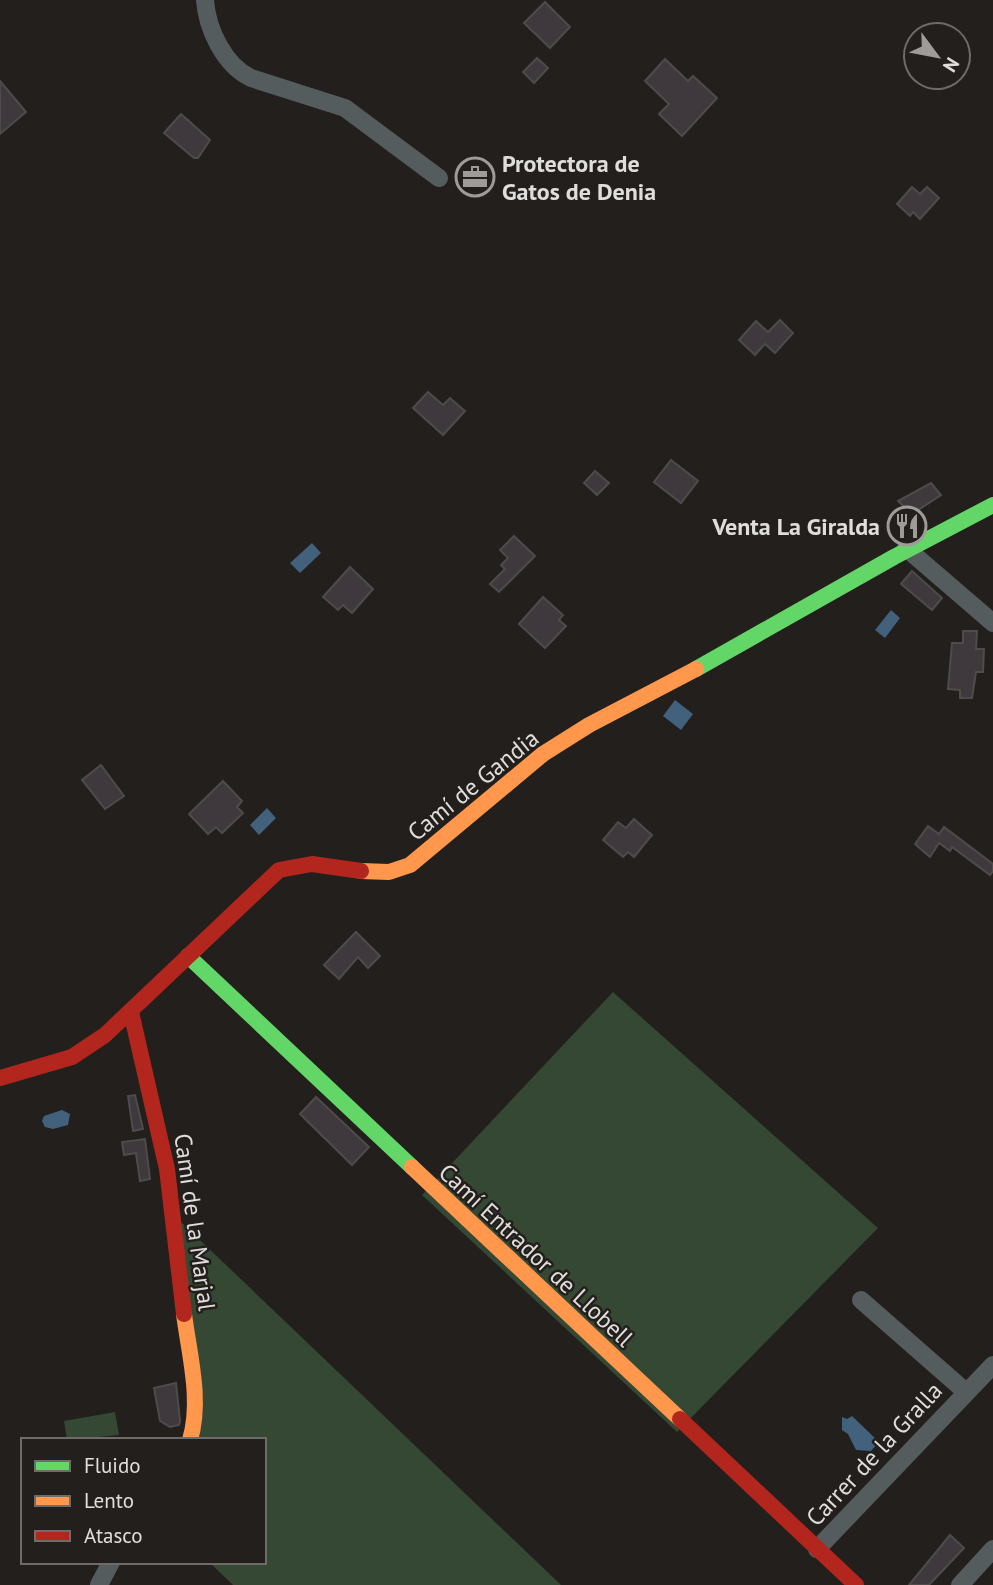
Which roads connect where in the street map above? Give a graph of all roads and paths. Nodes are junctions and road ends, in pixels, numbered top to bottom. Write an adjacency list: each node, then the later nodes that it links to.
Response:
1 (205, 0): 2 (street)
2 (439, 178)
3 (993, 505): 4 (street, Camí de Gandia)
4 (906, 548): 5 (street); 6 (street, Camí de Gandia)
5 (993, 623)
6 (188, 956): 7 (street, Camí de Gandia); 13 (street, Camí Entrador de Llobell)
7 (131, 1012): 8 (street, Camí de Gandia); 12 (street, Camí de la Marjal)
8 (0, 1078)
9 (861, 1300): 11 (street, Carrer de la Gralla)
10 (993, 1366): 11 (street, Carrer de la Gralla)
11 (966, 1392): 13 (street, Carrer de la Gralla)
12 (191, 1438)
13 (817, 1549): 17 (street, Camí Entrador de Llobell)
14 (993, 1549): 18 (street)
15 (110, 1564): 16 (street)
16 (99, 1585)
17 (856, 1585)
18 (960, 1585)

